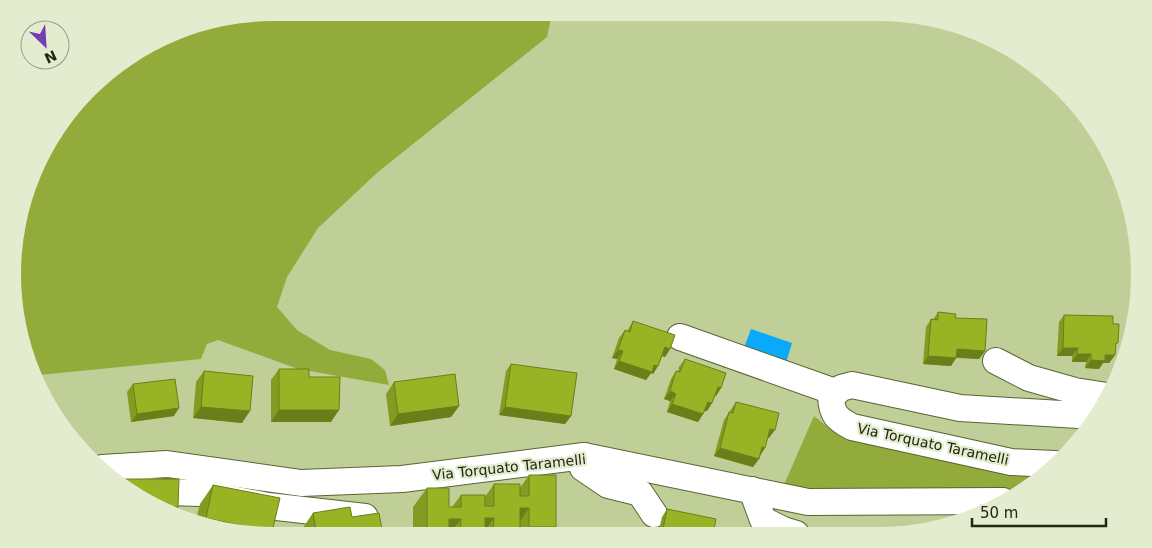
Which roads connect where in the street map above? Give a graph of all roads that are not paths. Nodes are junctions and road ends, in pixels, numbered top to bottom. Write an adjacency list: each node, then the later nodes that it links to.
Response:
1 (680, 337): 3 (street)
2 (996, 361): 4 (street)
3 (835, 392): 5 (street); 7 (street, Via Torquato Taramelli)
4 (1100, 395)
5 (1087, 416)
6 (584, 456): 8 (street, Via Torquato Taramelli); 9 (street, Via Torquato Taramelli); 12 (street)
7 (1045, 464)
8 (111, 467)
9 (752, 490): 11 (street, Via Torquato Taramelli); 14 (street)
10 (145, 491): 13 (street)
11 (990, 501)
12 (654, 514)
13 (365, 517)
14 (777, 527)

